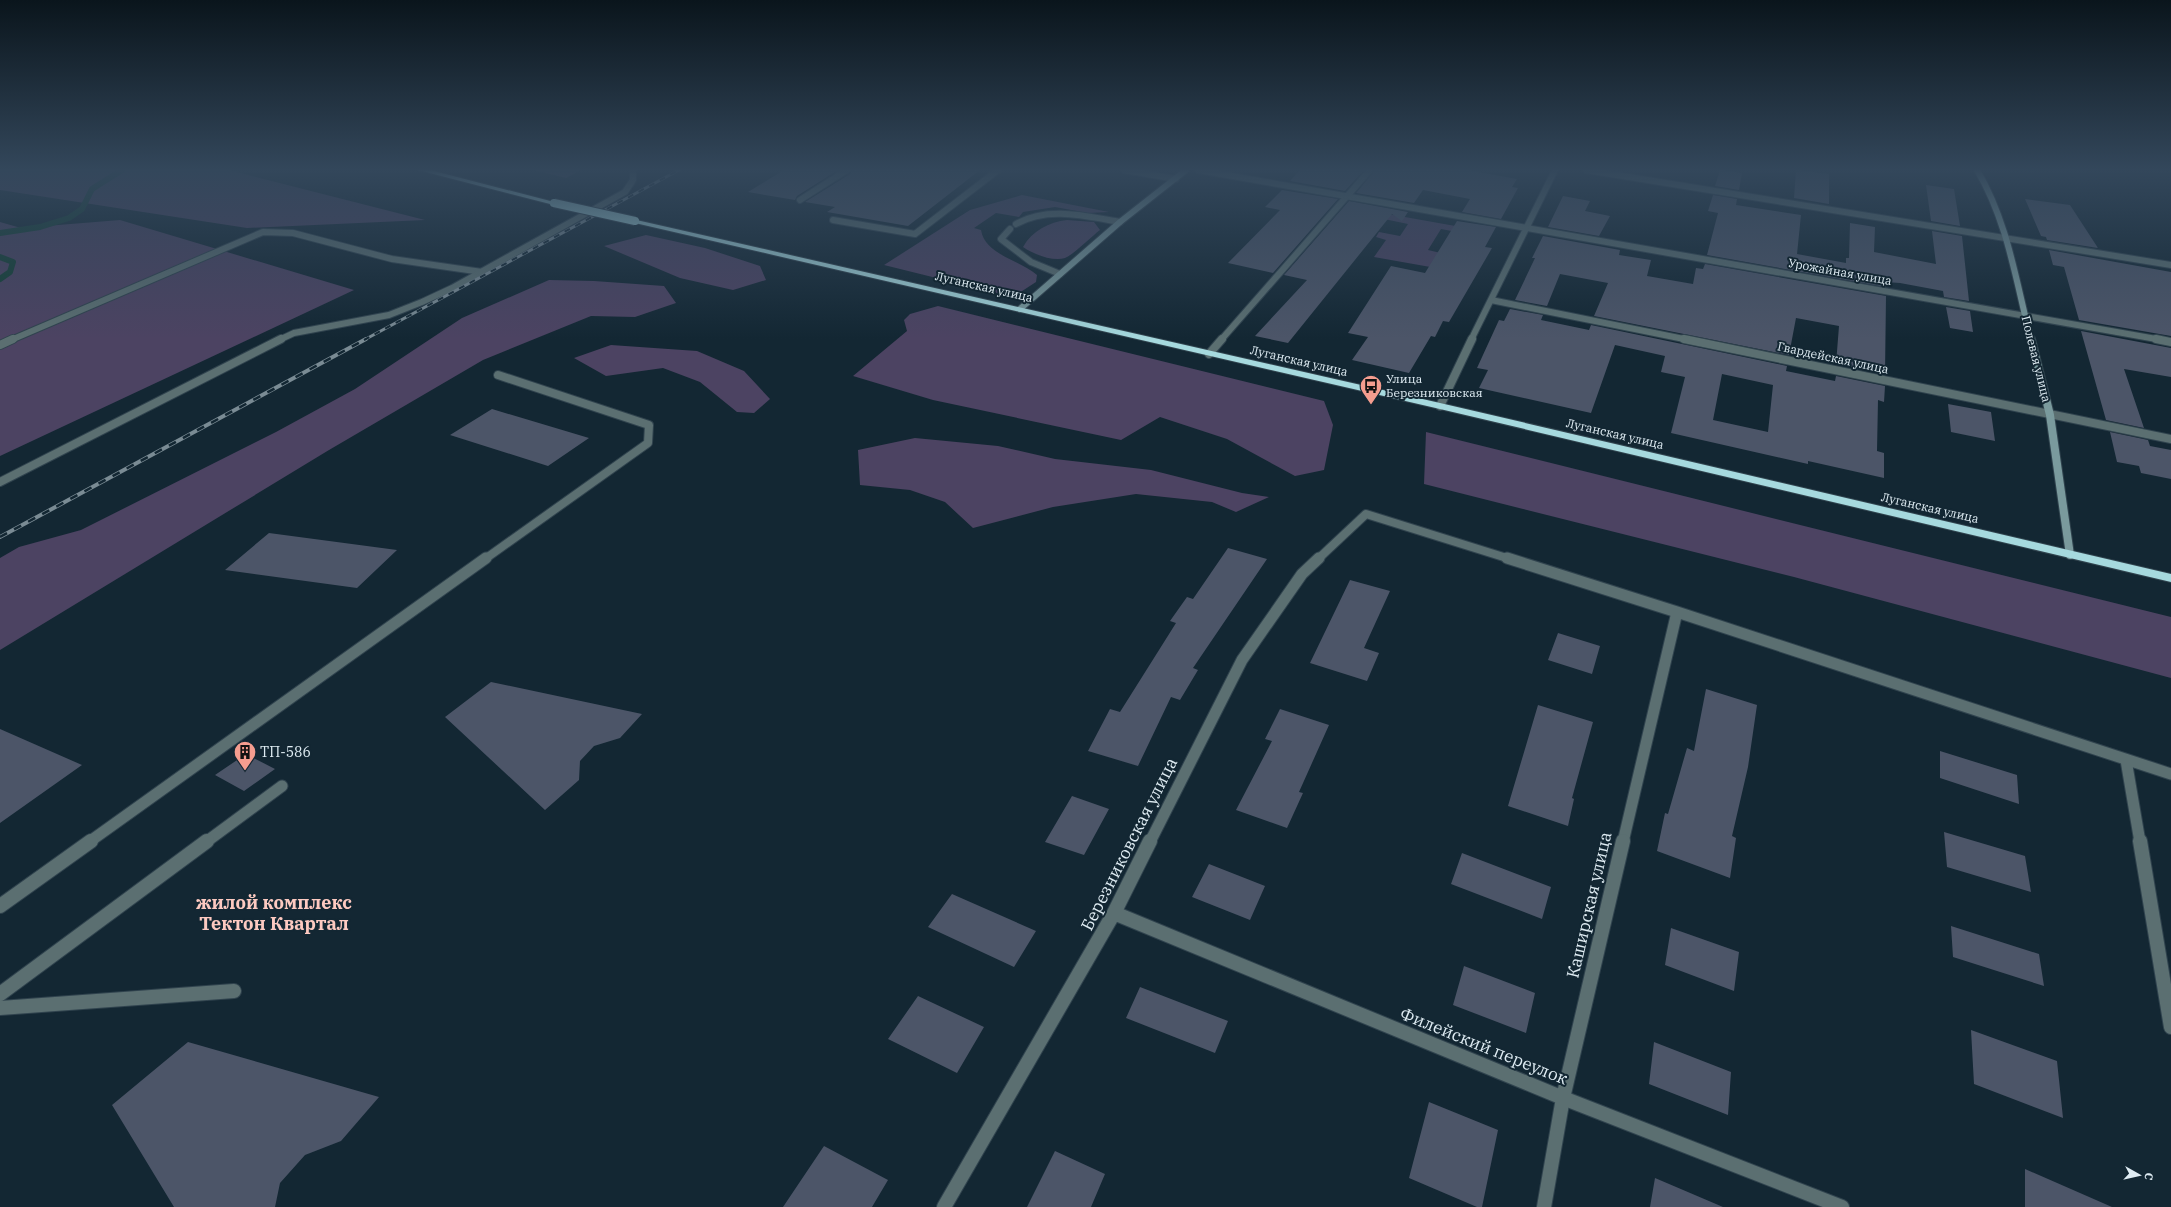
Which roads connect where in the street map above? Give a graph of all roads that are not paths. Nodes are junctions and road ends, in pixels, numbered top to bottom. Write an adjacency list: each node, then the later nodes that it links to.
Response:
1 (564, 226): 14 (street)
2 (658, 226): 17 (highway, Луганская улица, bridge)
3 (870, 226): 4 (street)
4 (925, 226)
5 (1115, 226): 15 (street)
6 (1320, 226): 21 (street)
7 (1515, 226): 11 (street, Урожайная улица)
8 (1926, 226): 12 (street)
9 (2003, 226): 12 (street, Полевая улица)
10 (1010, 228): 15 (street)
11 (1525, 228): 16 (street); 18 (street, Урожайная улица)
12 (2008, 240): 13 (street); 18 (street, Полевая улица)
13 (2171, 265)
14 (482, 272): 20 (street); 26 (street)
15 (1060, 274): 17 (street)
16 (1491, 300): 23 (street); 24 (street, Гвардейская улица)
17 (1020, 309): 21 (highway, Луганская улица)
18 (2025, 316): 19 (street, Урожайная улица); 24 (street, Полевая улица)
19 (2171, 342)
20 (0, 345)
21 (1209, 354): 23 (highway, Луганская улица)
22 (498, 375): 33 (street)
23 (1440, 406): 27 (highway, Луганская улица)
24 (2050, 415): 25 (street, Гвардейская улица); 27 (street, Полевая улица)
25 (2171, 439)
26 (0, 482)
27 (2070, 555): 28 (highway, Луганская улица)
28 (2171, 578)
29 (1677, 612): 30 (street); 34 (street, Березниковская улица); 39 (street, Каширская улица)
30 (2126, 760): 31 (street); 38 (street)
31 (2171, 774)
32 (282, 786): 36 (street)
33 (0, 906)
34 (1114, 913): 39 (street, Филейский переулок); 40 (street, Березниковская улица)
35 (234, 991): 37 (street)
36 (0, 994)
37 (0, 1008)
38 (2171, 1027)
39 (1562, 1098): 41 (street, Каширская улица); 42 (street, Филейский переулок)
40 (944, 1207)
41 (1544, 1207)
42 (1842, 1207)

